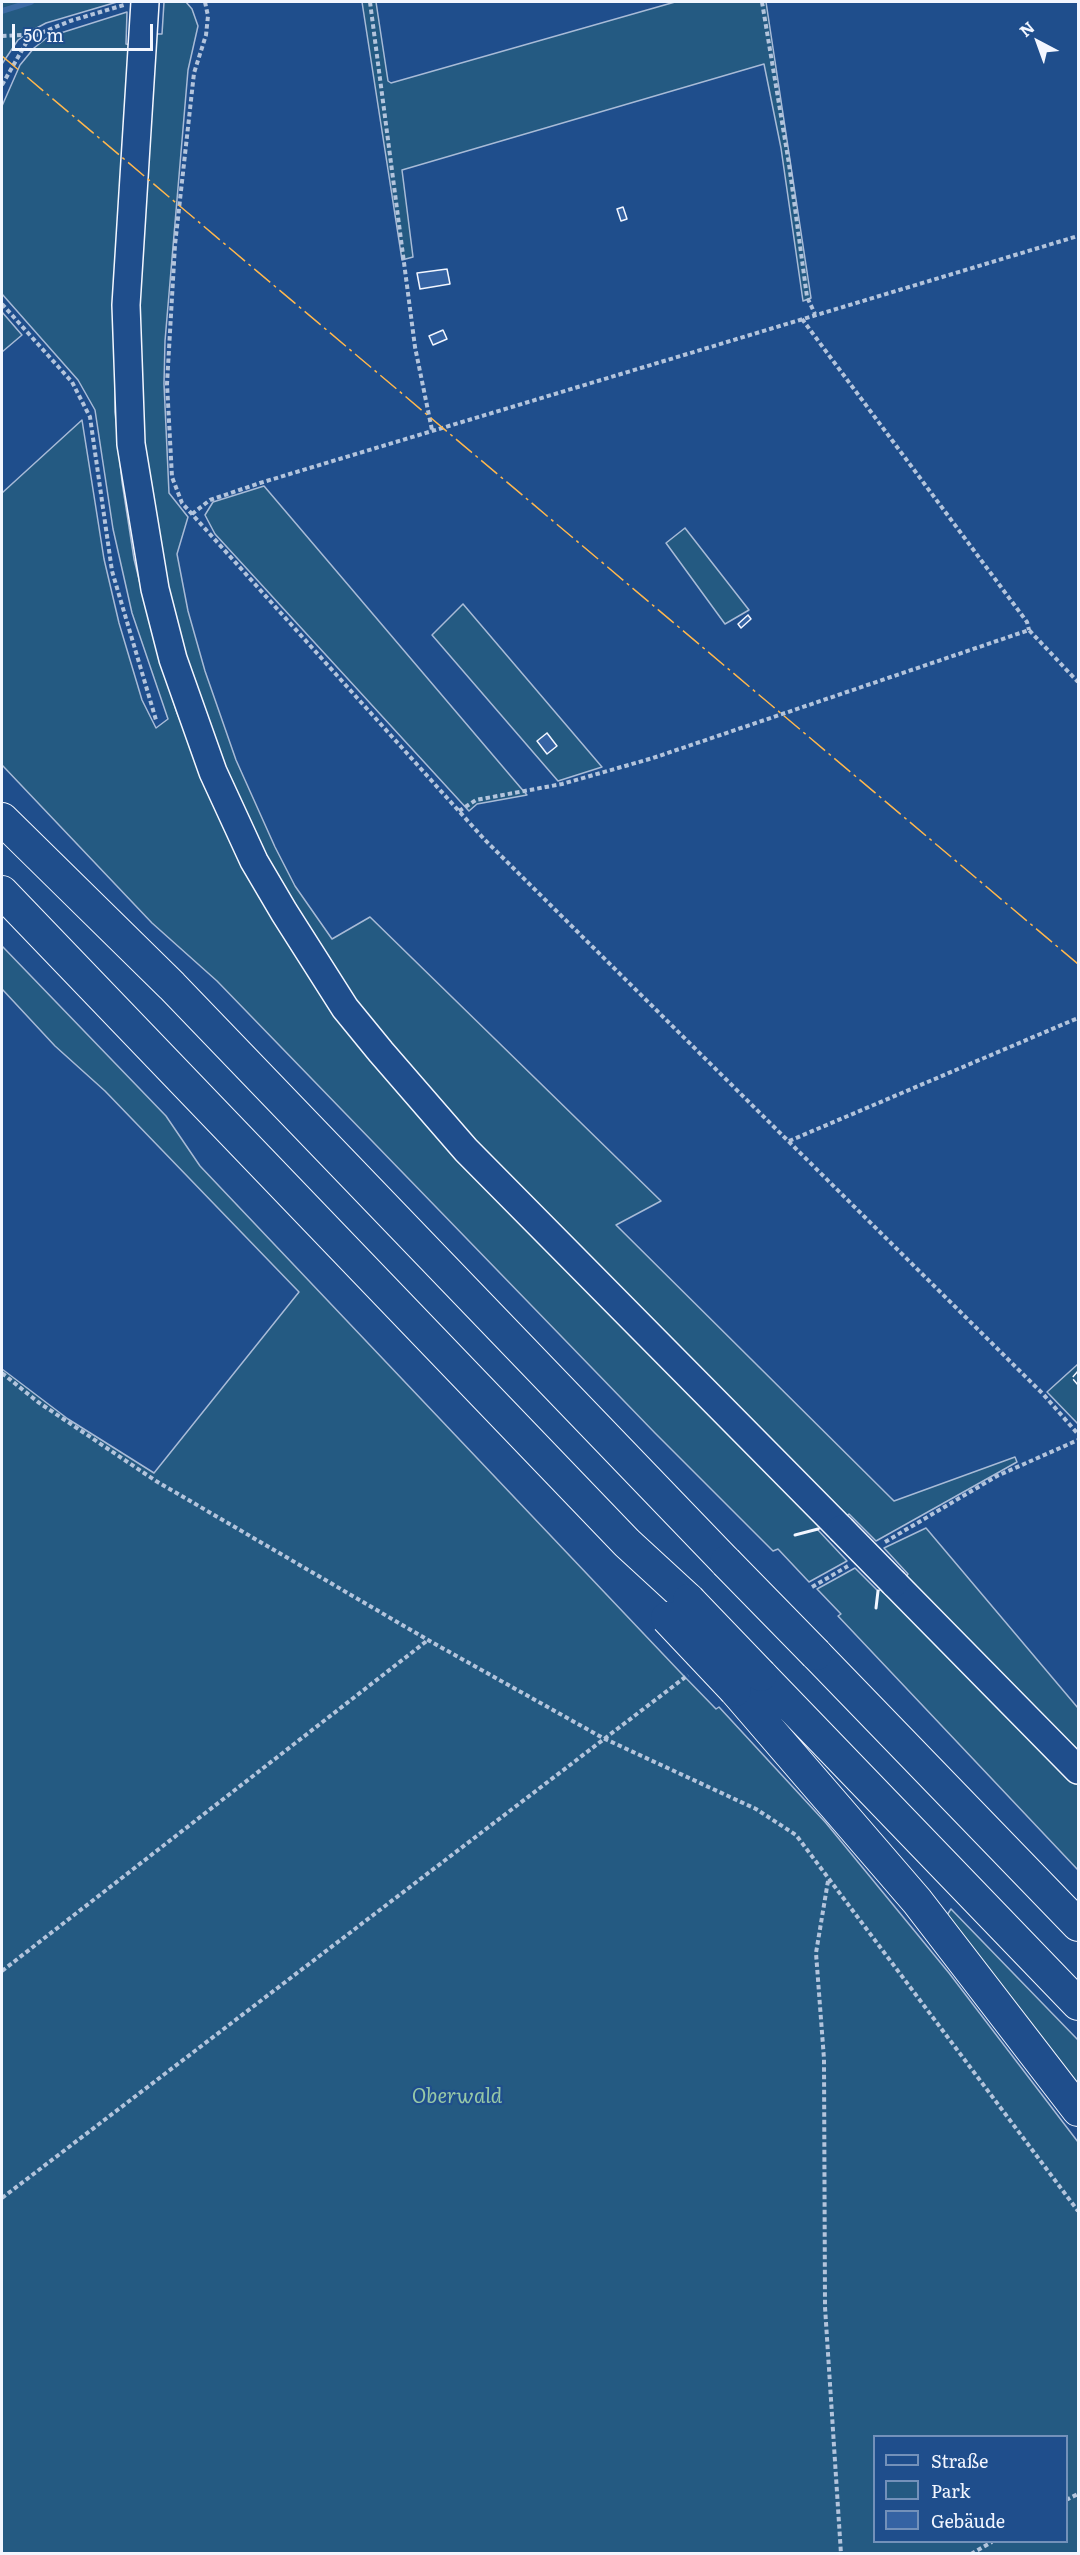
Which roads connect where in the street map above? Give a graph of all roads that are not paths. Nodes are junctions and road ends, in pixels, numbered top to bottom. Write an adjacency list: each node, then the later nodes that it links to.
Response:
1 (141, 10): 5 (main road, bridge)
2 (2, 819): 6 (highway, bridge)
3 (2, 892): 4 (highway, bridge)
4 (748, 1683): 7 (highway); 8 (highway)
5 (1078, 1770)
6 (1078, 1925)
7 (1078, 2004)
8 (1078, 2110)

